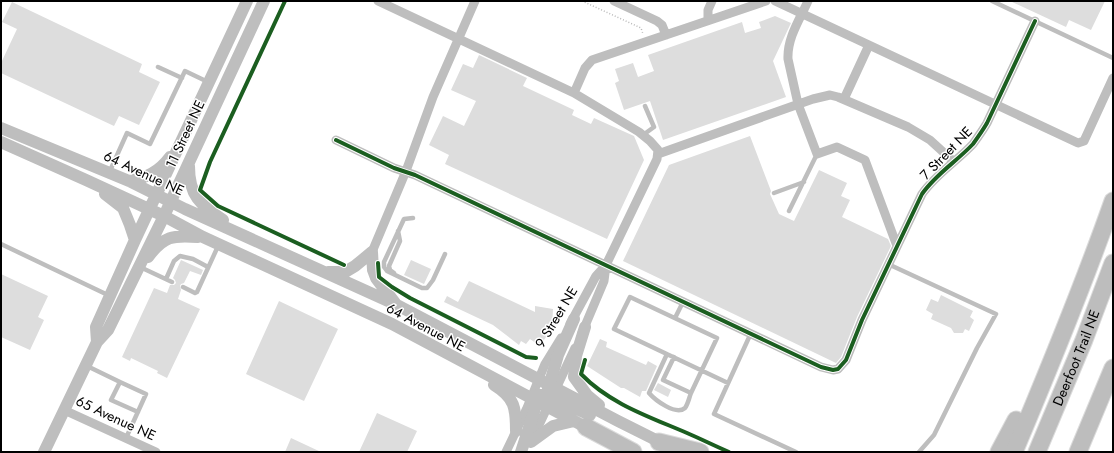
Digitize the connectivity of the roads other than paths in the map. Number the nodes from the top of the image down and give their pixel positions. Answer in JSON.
{"nodes":[{"id":1,"x":247,"y":1,"type":"edge"},
{"id":2,"x":264,"y":1,"type":"edge"},
{"id":3,"x":268,"y":1,"type":"edge"},
{"id":4,"x":378,"y":1,"type":"edge"},
{"id":5,"x":475,"y":1,"type":"edge"},
{"id":6,"x":614,"y":1,"type":"edge"},
{"id":7,"x":712,"y":1,"type":"edge"},
{"id":8,"x":766,"y":1,"type":"edge"},
{"id":9,"x":775,"y":1,"type":"edge"},
{"id":10,"x":808,"y":1,"type":"edge"},
{"id":11,"x":992,"y":1,"type":"edge"},
{"id":12,"x":802,"y":14,"type":"junction"},
{"id":13,"x":708,"y":20,"type":"junction"},
{"id":14,"x":1035,"y":21,"type":"junction"},
{"id":15,"x":251,"y":30,"type":"junction"},
{"id":16,"x":666,"y":35,"type":"junction"},
{"id":17,"x":458,"y":38,"type":"junction"},
{"id":18,"x":868,"y":45,"type":"junction"},
{"id":19,"x":1113,"y":58,"type":"edge"},
{"id":20,"x":158,"y":67,"type":"dead end"},
{"id":21,"x":216,"y":68,"type":"junction"},
{"id":22,"x":182,"y":78,"type":"junction"},
{"id":23,"x":1113,"y":78,"type":"edge"},
{"id":24,"x":209,"y":82,"type":"junction"},
{"id":25,"x":574,"y":92,"type":"junction"},
{"id":26,"x":844,"y":98,"type":"junction"},
{"id":27,"x":798,"y":104,"type":"junction"},
{"id":28,"x":996,"y":104,"type":"junction"},
{"id":29,"x":645,"y":106,"type":"dead end"},
{"id":30,"x":1,"y":128,"type":"edge"},
{"id":31,"x":643,"y":135,"type":"junction"},
{"id":32,"x":336,"y":140,"type":"dead end"},
{"id":33,"x":1,"y":142,"type":"edge"},
{"id":34,"x":181,"y":143,"type":"junction"},
{"id":35,"x":658,"y":154,"type":"junction"},
{"id":36,"x":818,"y":154,"type":"junction"},
{"id":37,"x":953,"y":161,"type":"junction"},
{"id":38,"x":189,"y":162,"type":"junction"},
{"id":39,"x":406,"y":171,"type":"junction"},
{"id":40,"x":110,"y":173,"type":"junction"},
{"id":41,"x":86,"y":180,"type":"junction"},
{"id":42,"x":129,"y":181,"type":"junction"},
{"id":43,"x":804,"y":182,"type":"junction"},
{"id":44,"x":774,"y":193,"type":"dead end"},
{"id":45,"x":164,"y":198,"type":"junction"},
{"id":46,"x":1113,"y":201,"type":"edge"},
{"id":47,"x":150,"y":210,"type":"junction"},
{"id":48,"x":789,"y":212,"type":"dead end"},
{"id":49,"x":164,"y":216,"type":"junction"},
{"id":50,"x":414,"y":218,"type":"dead end"},
{"id":51,"x":245,"y":235,"type":"junction"},
{"id":52,"x":203,"y":237,"type":"junction"},
{"id":53,"x":135,"y":240,"type":"junction"},
{"id":54,"x":1,"y":244,"type":"edge"},
{"id":55,"x":219,"y":244,"type":"junction"},
{"id":56,"x":897,"y":246,"type":"junction"},
{"id":57,"x":1096,"y":250,"type":"junction"},
{"id":58,"x":372,"y":252,"type":"junction"},
{"id":59,"x":445,"y":254,"type":"dead end"},
{"id":60,"x":1113,"y":263,"type":"edge"},
{"id":61,"x":888,"y":264,"type":"junction"},
{"id":62,"x":606,"y":265,"type":"junction"},
{"id":63,"x":208,"y":267,"type":"junction"},
{"id":64,"x":138,"y":269,"type":"junction"},
{"id":65,"x":324,"y":272,"type":"junction"},
{"id":66,"x":166,"y":279,"type":"junction"},
{"id":67,"x":172,"y":282,"type":"dead end"},
{"id":68,"x":183,"y":287,"type":"dead end"},
{"id":69,"x":110,"y":296,"type":"junction"},
{"id":70,"x":683,"y":301,"type":"junction"},
{"id":71,"x":397,"y":305,"type":"junction"},
{"id":72,"x":675,"y":318,"type":"junction"},
{"id":73,"x":574,"y":319,"type":"junction"},
{"id":74,"x":585,"y":327,"type":"junction"},
{"id":75,"x":751,"y":333,"type":"junction"},
{"id":76,"x":418,"y":339,"type":"junction"},
{"id":77,"x":97,"y":342,"type":"junction"},
{"id":78,"x":667,"y":354,"type":"junction"},
{"id":79,"x":674,"y":357,"type":"junction"},
{"id":80,"x":86,"y":365,"type":"junction"},
{"id":81,"x":1113,"y":368,"type":"edge"},
{"id":82,"x":701,"y":370,"type":"junction"},
{"id":83,"x":538,"y":379,"type":"junction"},
{"id":84,"x":120,"y":382,"type":"junction"},
{"id":85,"x":728,"y":383,"type":"junction"},
{"id":86,"x":691,"y":393,"type":"junction"},
{"id":87,"x":544,"y":396,"type":"junction"},
{"id":88,"x":64,"y":410,"type":"junction"},
{"id":89,"x":138,"y":412,"type":"junction"},
{"id":90,"x":618,"y":421,"type":"junction"},
{"id":91,"x":580,"y":424,"type":"junction"},
{"id":92,"x":516,"y":431,"type":"junction"},
{"id":93,"x":126,"y":438,"type":"junction"},
{"id":94,"x":529,"y":447,"type":"edge"},
{"id":95,"x":663,"y":447,"type":"edge"},
{"id":96,"x":44,"y":452,"type":"edge"},
{"id":97,"x":156,"y":452,"type":"edge"},
{"id":98,"x":506,"y":452,"type":"edge"},
{"id":99,"x":521,"y":452,"type":"edge"},
{"id":100,"x":633,"y":452,"type":"edge"},
{"id":101,"x":640,"y":452,"type":"edge"},
{"id":102,"x":682,"y":452,"type":"edge"},
{"id":103,"x":700,"y":452,"type":"edge"},
{"id":104,"x":796,"y":452,"type":"edge"},
{"id":105,"x":919,"y":452,"type":"edge"},
{"id":106,"x":999,"y":452,"type":"edge"},
{"id":107,"x":1014,"y":452,"type":"edge"},
{"id":108,"x":1037,"y":452,"type":"edge"},
{"id":109,"x":1078,"y":452,"type":"edge"}],
"edges":[{"from":1,"to":21,"type":"street","name":"11 Street NE"},
{"from":2,"to":15,"type":"street","name":"11 Street NE"},
{"from":3,"to":15,"type":"lane"},
{"from":4,"to":17,"type":"street"},
{"from":5,"to":17,"type":"street"},
{"from":6,"to":16,"type":"street"},
{"from":7,"to":13,"type":"street"},
{"from":8,"to":13,"type":"street"},
{"from":9,"to":12,"type":"street"},
{"from":10,"to":12,"type":"street"},
{"from":11,"to":14,"type":"lane"},
{"from":12,"to":18,"type":"street"},
{"from":12,"to":27,"type":"street"},
{"from":13,"to":16,"type":"street"},
{"from":14,"to":19,"type":"lane"},
{"from":14,"to":28,"type":"street","name":"7 Street NE"},
{"from":15,"to":38,"type":"street","name":"11 Street NE"},
{"from":16,"to":25,"type":"street"},
{"from":17,"to":25,"type":"street"},
{"from":17,"to":39,"type":"street"},
{"from":18,"to":26,"type":"street"},
{"from":18,"to":28,"type":"street"},
{"from":20,"to":22,"type":"lane"},
{"from":21,"to":24,"type":"street","name":"11 Street NE"},
{"from":21,"to":45,"type":"street"},
{"from":22,"to":24,"type":"lane"},
{"from":22,"to":40,"type":"lane"},
{"from":23,"to":28,"type":"street"},
{"from":24,"to":34,"type":"street","name":"11 Street NE"},
{"from":25,"to":31,"type":"street"},
{"from":26,"to":27,"type":"street"},
{"from":26,"to":37,"type":"street"},
{"from":27,"to":35,"type":"street"},
{"from":27,"to":36,"type":"street"},
{"from":28,"to":37,"type":"street","name":"7 Street NE"},
{"from":29,"to":31,"type":"lane"},
{"from":30,"to":40,"type":"street","name":"64 Avenue NE"},
{"from":31,"to":35,"type":"street"},
{"from":32,"to":39,"type":"street"},
{"from":33,"to":41,"type":"street","name":"64 Avenue NE"},
{"from":34,"to":42,"type":"street"},
{"from":34,"to":45,"type":"street","name":"11 Street NE"},
{"from":35,"to":62,"type":"street","name":"9 Street NE"},
{"from":36,"to":43,"type":"lane"},
{"from":36,"to":56,"type":"street"},
{"from":37,"to":56,"type":"street","name":"7 Street NE"},
{"from":38,"to":45,"type":"street","name":"11 Street NE"},
{"from":38,"to":51,"type":"street"},
{"from":39,"to":58,"type":"street"},
{"from":39,"to":62,"type":"street"},
{"from":40,"to":42,"type":"street","name":"64 Avenue NE"},
{"from":41,"to":47,"type":"street","name":"64 Avenue NE"},
{"from":41,"to":53,"type":"street"},
{"from":42,"to":45,"type":"street","name":"64 Avenue NE"},
{"from":43,"to":44,"type":"lane"},
{"from":43,"to":48,"type":"lane"},
{"from":45,"to":47,"type":"street","name":"11 Street NE"},
{"from":45,"to":49,"type":"street"},
{"from":45,"to":51,"type":"street","name":"64 Avenue NE"},
{"from":46,"to":57,"type":"highway"},
{"from":47,"to":49,"type":"street","name":"64 Avenue NE"},
{"from":47,"to":53,"type":"street","name":"11 Street NE"},
{"from":49,"to":52,"type":"street","name":"64 Avenue NE"},
{"from":49,"to":64,"type":"street","name":"11 Street NE"},
{"from":50,"to":59,"type":"lane"},
{"from":51,"to":65,"type":"street","name":"64 Avenue NE"},
{"from":52,"to":55,"type":"street","name":"64 Avenue NE"},
{"from":52,"to":64,"type":"street"},
{"from":53,"to":69,"type":"street","name":"11 Street NE"},
{"from":54,"to":69,"type":"lane"},
{"from":55,"to":63,"type":"lane"},
{"from":55,"to":76,"type":"street","name":"64 Avenue NE"},
{"from":56,"to":61,"type":"street","name":"7 Street NE"},
{"from":57,"to":106,"type":"highway"},
{"from":57,"to":107,"type":"highway"},
{"from":58,"to":65,"type":"street"},
{"from":58,"to":71,"type":"street"},
{"from":60,"to":108,"type":"highway","name":"Deerfoot Trail NE"},
{"from":61,"to":75,"type":"street","name":"7 Street NE"},
{"from":61,"to":105,"type":"lane"},
{"from":62,"to":70,"type":"street"},
{"from":62,"to":73,"type":"street","name":"9 Street NE"},
{"from":62,"to":74,"type":"street","name":"9 Street NE"},
{"from":63,"to":66,"type":"lane"},
{"from":63,"to":68,"type":"lane"},
{"from":64,"to":66,"type":"lane"},
{"from":64,"to":77,"type":"street","name":"11 Street NE"},
{"from":65,"to":71,"type":"street","name":"64 Avenue NE"},
{"from":66,"to":67,"type":"lane"},
{"from":69,"to":77,"type":"street","name":"11 Street NE"},
{"from":70,"to":72,"type":"lane"},
{"from":70,"to":75,"type":"street"},
{"from":71,"to":83,"type":"street","name":"64 Avenue NE"},
{"from":72,"to":78,"type":"lane"},
{"from":72,"to":82,"type":"lane"},
{"from":73,"to":83,"type":"street","name":"9 Street NE"},
{"from":73,"to":87,"type":"street"},
{"from":74,"to":87,"type":"street","name":"9 Street NE"},
{"from":74,"to":90,"type":"street"},
{"from":75,"to":85,"type":"lane"},
{"from":76,"to":87,"type":"street","name":"64 Avenue NE"},
{"from":76,"to":92,"type":"street"},
{"from":77,"to":80,"type":"street","name":"11 Street NE"},
{"from":78,"to":79,"type":"lane"},
{"from":78,"to":86,"type":"lane"},
{"from":79,"to":82,"type":"lane"},
{"from":79,"to":86,"type":"lane"},
{"from":80,"to":84,"type":"lane"},
{"from":80,"to":88,"type":"street","name":"11 Street NE"},
{"from":81,"to":109,"type":"highway"},
{"from":82,"to":85,"type":"lane"},
{"from":82,"to":86,"type":"lane"},
{"from":83,"to":87,"type":"street","name":"64 Avenue NE"},
{"from":83,"to":87,"type":"street","name":"9 Street NE"},
{"from":84,"to":89,"type":"lane"},
{"from":84,"to":89,"type":"lane"},
{"from":85,"to":104,"type":"lane"},
{"from":87,"to":90,"type":"street","name":"64 Avenue NE"},
{"from":87,"to":91,"type":"street","name":"64 Avenue NE"},
{"from":87,"to":92,"type":"street","name":"9 Street NE"},
{"from":87,"to":94,"type":"street","name":"9 Street NE"},
{"from":87,"to":95,"type":"street"},
{"from":87,"to":99,"type":"street"},
{"from":88,"to":93,"type":"street","name":"65 Avenue NE"},
{"from":88,"to":96,"type":"street","name":"11 Street NE"},
{"from":89,"to":93,"type":"lane"},
{"from":90,"to":95,"type":"street","name":"64 Avenue NE"},
{"from":91,"to":94,"type":"street"},
{"from":91,"to":100,"type":"highway"},
{"from":91,"to":101,"type":"street","name":"64 Avenue NE"},
{"from":92,"to":98,"type":"street","name":"9 Street NE"},
{"from":93,"to":97,"type":"street","name":"65 Avenue NE"},
{"from":95,"to":102,"type":"street","name":"64 Avenue NE"},
{"from":95,"to":103,"type":"highway"}]}
